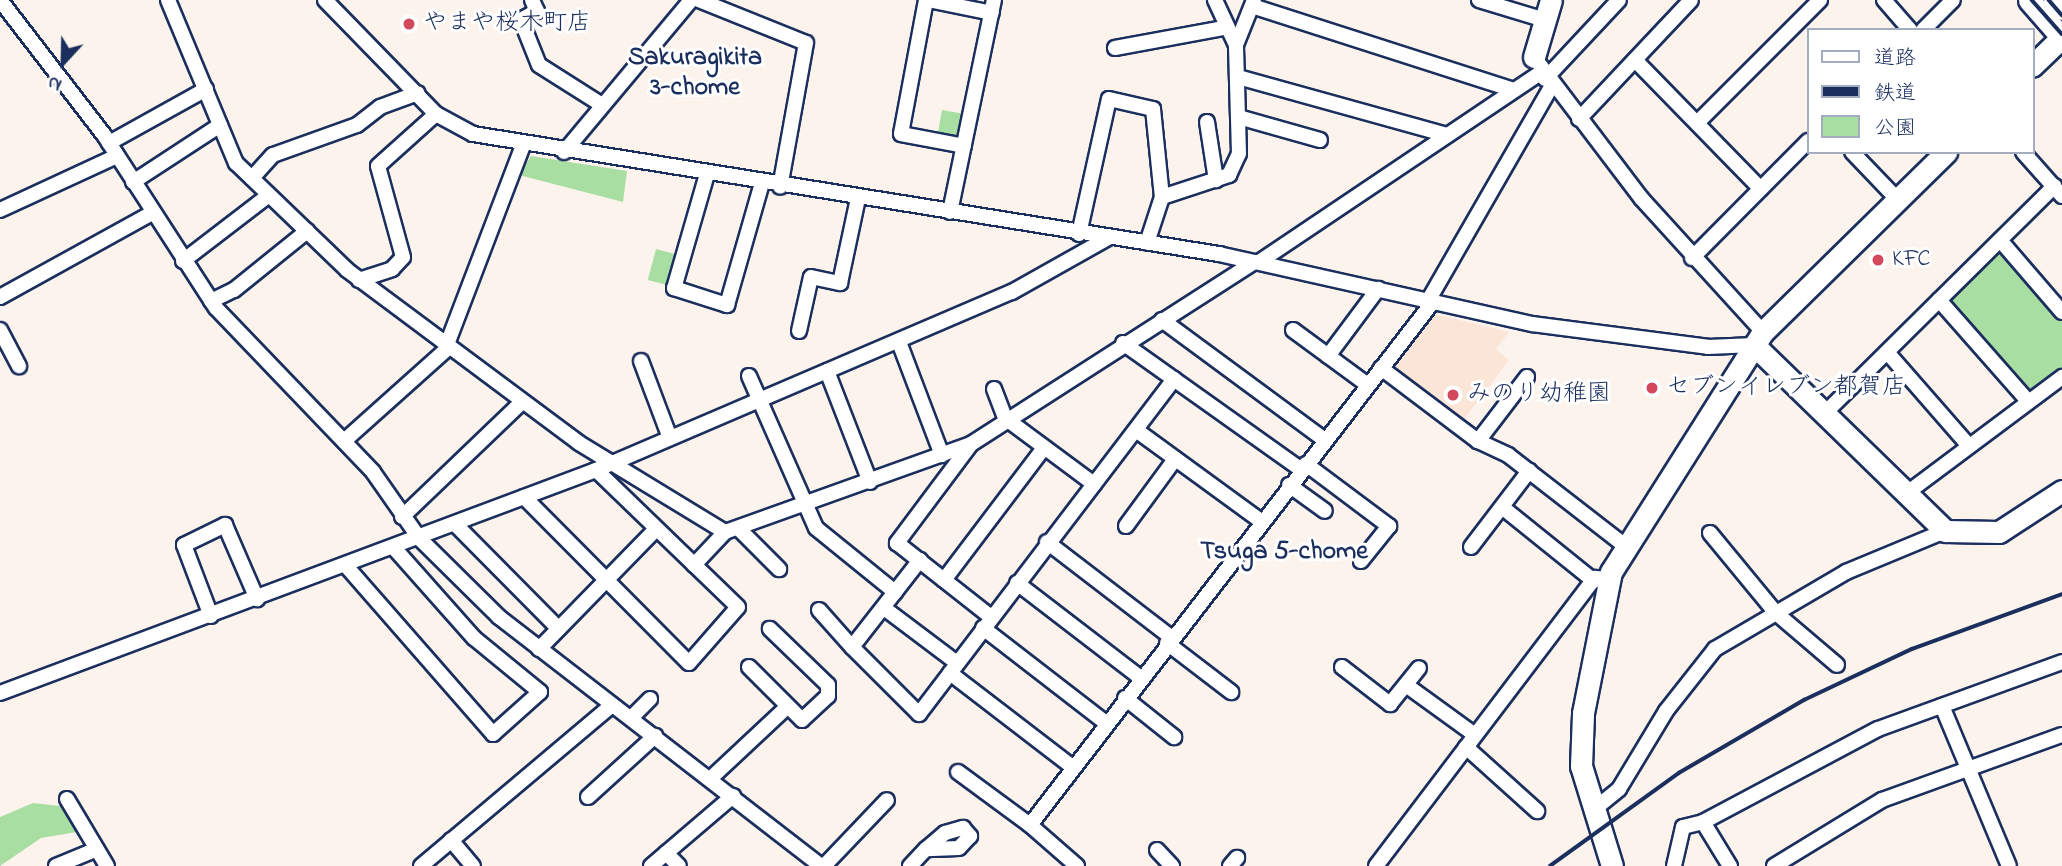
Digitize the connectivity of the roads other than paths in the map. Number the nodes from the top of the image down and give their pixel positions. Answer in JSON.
{"nodes":[{"id":1,"x":0,"y":0,"type":"edge"},
{"id":2,"x":168,"y":0,"type":"edge"},
{"id":3,"x":325,"y":0,"type":"edge"},
{"id":4,"x":532,"y":0,"type":"edge"},
{"id":5,"x":691,"y":0,"type":"edge"},
{"id":6,"x":699,"y":0,"type":"edge"},
{"id":7,"x":927,"y":0,"type":"edge"},
{"id":8,"x":1215,"y":0,"type":"edge"},
{"id":9,"x":1479,"y":0,"type":"edge"},
{"id":10,"x":1619,"y":0,"type":"edge"},
{"id":11,"x":1691,"y":0,"type":"edge"},
{"id":12,"x":1820,"y":0,"type":"edge"},
{"id":13,"x":1884,"y":0,"type":"edge"},
{"id":14,"x":1954,"y":0,"type":"edge"},
{"id":15,"x":2029,"y":0,"type":"edge"},
{"id":16,"x":2054,"y":0,"type":"edge"},
{"id":17,"x":1253,"y":3,"type":"edge"},
{"id":18,"x":993,"y":6,"type":"edge"},
{"id":19,"x":2062,"y":9,"type":"edge"},
{"id":20,"x":1548,"y":10,"type":"edge"},
{"id":21,"x":1224,"y":28,"type":"junction"},
{"id":22,"x":1908,"y":28,"type":"edge"},
{"id":23,"x":1925,"y":28,"type":"edge"},
{"id":24,"x":2062,"y":37,"type":"edge"},
{"id":25,"x":1237,"y":45,"type":"junction"},
{"id":26,"x":1115,"y":48,"type":"dead end"},
{"id":27,"x":1635,"y":60,"type":"junction"},
{"id":28,"x":2034,"y":64,"type":"edge"},
{"id":29,"x":1542,"y":74,"type":"junction"},
{"id":30,"x":1238,"y":77,"type":"junction"},
{"id":31,"x":206,"y":89,"type":"junction"},
{"id":32,"x":1513,"y":90,"type":"junction"},
{"id":33,"x":418,"y":93,"type":"junction"},
{"id":34,"x":603,"y":105,"type":"junction"},
{"id":35,"x":436,"y":114,"type":"junction"},
{"id":36,"x":1242,"y":118,"type":"junction"},
{"id":37,"x":1579,"y":119,"type":"junction"},
{"id":38,"x":1207,"y":122,"type":"dead end"},
{"id":39,"x":1697,"y":123,"type":"junction"},
{"id":40,"x":220,"y":125,"type":"junction"},
{"id":41,"x":1447,"y":135,"type":"junction"},
{"id":42,"x":1320,"y":140,"type":"dead end"},
{"id":43,"x":1806,"y":143,"type":"edge"},
{"id":44,"x":523,"y":145,"type":"junction"},
{"id":45,"x":964,"y":146,"type":"junction"},
{"id":46,"x":113,"y":150,"type":"junction"},
{"id":47,"x":564,"y":152,"type":"junction"},
{"id":48,"x":1854,"y":154,"type":"edge"},
{"id":49,"x":1944,"y":154,"type":"edge"},
{"id":50,"x":2024,"y":154,"type":"edge"},
{"id":51,"x":707,"y":174,"type":"junction"},
{"id":52,"x":252,"y":178,"type":"junction"},
{"id":53,"x":1216,"y":180,"type":"junction"},
{"id":54,"x":133,"y":182,"type":"junction"},
{"id":55,"x":762,"y":183,"type":"junction"},
{"id":56,"x":780,"y":187,"type":"junction"},
{"id":57,"x":1761,"y":189,"type":"junction"},
{"id":58,"x":2058,"y":191,"type":"edge"},
{"id":59,"x":269,"y":195,"type":"junction"},
{"id":60,"x":1162,"y":197,"type":"junction"},
{"id":61,"x":858,"y":198,"type":"junction"},
{"id":62,"x":1898,"y":200,"type":"junction"},
{"id":63,"x":0,"y":210,"type":"edge"},
{"id":64,"x":950,"y":212,"type":"junction"},
{"id":65,"x":152,"y":213,"type":"junction"},
{"id":66,"x":307,"y":231,"type":"junction"},
{"id":67,"x":1079,"y":234,"type":"junction"},
{"id":68,"x":1108,"y":238,"type":"junction"},
{"id":69,"x":2000,"y":240,"type":"junction"},
{"id":70,"x":1147,"y":243,"type":"junction"},
{"id":71,"x":1692,"y":258,"type":"junction"},
{"id":72,"x":183,"y":261,"type":"junction"},
{"id":73,"x":1257,"y":262,"type":"junction"},
{"id":74,"x":359,"y":280,"type":"junction"},
{"id":75,"x":1378,"y":289,"type":"junction"},
{"id":76,"x":0,"y":297,"type":"edge"},
{"id":77,"x":211,"y":300,"type":"junction"},
{"id":78,"x":1939,"y":300,"type":"junction"},
{"id":79,"x":1430,"y":302,"type":"junction"},
{"id":80,"x":2062,"y":312,"type":"edge"},
{"id":81,"x":1161,"y":320,"type":"junction"},
{"id":82,"x":0,"y":330,"type":"edge"},
{"id":83,"x":1293,"y":330,"type":"dead end"},
{"id":84,"x":799,"y":331,"type":"dead end"},
{"id":85,"x":1759,"y":338,"type":"junction"},
{"id":86,"x":899,"y":342,"type":"junction"},
{"id":87,"x":1123,"y":342,"type":"junction"},
{"id":88,"x":447,"y":347,"type":"junction"},
{"id":89,"x":1886,"y":352,"type":"junction"},
{"id":90,"x":1328,"y":355,"type":"junction"},
{"id":91,"x":641,"y":361,"type":"dead end"},
{"id":92,"x":19,"y":366,"type":"dead end"},
{"id":93,"x":1381,"y":368,"type":"junction"},
{"id":94,"x":827,"y":372,"type":"junction"},
{"id":95,"x":749,"y":376,"type":"dead end"},
{"id":96,"x":1527,"y":377,"type":"dead end"},
{"id":97,"x":2062,"y":377,"type":"edge"},
{"id":98,"x":1174,"y":379,"type":"junction"},
{"id":99,"x":1368,"y":384,"type":"junction"},
{"id":100,"x":993,"y":389,"type":"dead end"},
{"id":101,"x":758,"y":400,"type":"junction"},
{"id":102,"x":2028,"y":401,"type":"junction"},
{"id":103,"x":522,"y":402,"type":"junction"},
{"id":104,"x":1827,"y":411,"type":"junction"},
{"id":105,"x":1004,"y":418,"type":"junction"},
{"id":106,"x":1136,"y":430,"type":"junction"},
{"id":107,"x":670,"y":438,"type":"junction"},
{"id":108,"x":1325,"y":440,"type":"junction"},
{"id":109,"x":344,"y":441,"type":"junction"},
{"id":110,"x":1478,"y":441,"type":"junction"},
{"id":111,"x":971,"y":444,"type":"junction"},
{"id":112,"x":1969,"y":446,"type":"junction"},
{"id":113,"x":1044,"y":448,"type":"junction"},
{"id":114,"x":942,"y":455,"type":"junction"},
{"id":115,"x":1175,"y":459,"type":"junction"},
{"id":116,"x":617,"y":461,"type":"junction"},
{"id":117,"x":1304,"y":467,"type":"junction"},
{"id":118,"x":596,"y":470,"type":"junction"},
{"id":119,"x":1529,"y":471,"type":"junction"},
{"id":120,"x":870,"y":482,"type":"junction"},
{"id":121,"x":1094,"y":484,"type":"junction"},
{"id":122,"x":1290,"y":485,"type":"junction"},
{"id":123,"x":2062,"y":491,"type":"edge"},
{"id":124,"x":1907,"y":493,"type":"junction"},
{"id":125,"x":524,"y":497,"type":"junction"},
{"id":126,"x":1502,"y":507,"type":"junction"},
{"id":127,"x":804,"y":509,"type":"junction"},
{"id":128,"x":1325,"y":511,"type":"dead end"},
{"id":129,"x":402,"y":517,"type":"junction"},
{"id":130,"x":1262,"y":522,"type":"junction"},
{"id":131,"x":456,"y":525,"type":"junction"},
{"id":132,"x":1126,"y":526,"type":"dead end"},
{"id":133,"x":656,"y":528,"type":"junction"},
{"id":134,"x":741,"y":531,"type":"junction"},
{"id":135,"x":1945,"y":531,"type":"junction"},
{"id":136,"x":726,"y":532,"type":"junction"},
{"id":137,"x":1710,"y":533,"type":"dead end"},
{"id":138,"x":420,"y":540,"type":"junction"},
{"id":139,"x":1047,"y":542,"type":"junction"},
{"id":140,"x":1624,"y":545,"type":"junction"},
{"id":141,"x":1471,"y":547,"type":"dead end"},
{"id":142,"x":395,"y":549,"type":"junction"},
{"id":143,"x":1368,"y":558,"type":"dead end"},
{"id":144,"x":920,"y":560,"type":"junction"},
{"id":145,"x":694,"y":565,"type":"junction"},
{"id":146,"x":347,"y":567,"type":"junction"},
{"id":147,"x":779,"y":569,"type":"dead end"},
{"id":148,"x":944,"y":580,"type":"junction"},
{"id":149,"x":1602,"y":580,"type":"junction"},
{"id":150,"x":603,"y":582,"type":"junction"},
{"id":151,"x":1017,"y":583,"type":"junction"},
{"id":152,"x":895,"y":592,"type":"junction"},
{"id":153,"x":257,"y":599,"type":"junction"},
{"id":154,"x":884,"y":608,"type":"junction"},
{"id":155,"x":819,"y":610,"type":"dead end"},
{"id":156,"x":1776,"y":613,"type":"junction"},
{"id":157,"x":211,"y":616,"type":"junction"},
{"id":158,"x":987,"y":622,"type":"junction"},
{"id":159,"x":559,"y":629,"type":"junction"},
{"id":160,"x":770,"y":629,"type":"dead end"},
{"id":161,"x":1170,"y":641,"type":"junction"},
{"id":162,"x":852,"y":647,"type":"junction"},
{"id":163,"x":540,"y":649,"type":"junction"},
{"id":164,"x":2062,"y":662,"type":"edge"},
{"id":165,"x":1837,"y":665,"type":"dead end"},
{"id":166,"x":749,"y":667,"type":"dead end"},
{"id":167,"x":1342,"y":667,"type":"dead end"},
{"id":168,"x":954,"y":668,"type":"junction"},
{"id":169,"x":1419,"y":668,"type":"dead end"},
{"id":170,"x":1141,"y":678,"type":"junction"},
{"id":171,"x":1406,"y":685,"type":"junction"},
{"id":172,"x":1231,"y":692,"type":"dead end"},
{"id":173,"x":0,"y":693,"type":"edge"},
{"id":174,"x":1125,"y":698,"type":"junction"},
{"id":175,"x":650,"y":699,"type":"dead end"},
{"id":176,"x":612,"y":705,"type":"junction"},
{"id":177,"x":1942,"y":706,"type":"junction"},
{"id":178,"x":787,"y":707,"type":"junction"},
{"id":179,"x":631,"y":718,"type":"junction"},
{"id":180,"x":1107,"y":724,"type":"junction"},
{"id":181,"x":2062,"y":735,"type":"edge"},
{"id":182,"x":655,"y":736,"type":"junction"},
{"id":183,"x":1174,"y":737,"type":"dead end"},
{"id":184,"x":1470,"y":741,"type":"junction"},
{"id":185,"x":1074,"y":768,"type":"junction"},
{"id":186,"x":1968,"y":770,"type":"junction"},
{"id":187,"x":958,"y":772,"type":"dead end"},
{"id":188,"x":710,"y":779,"type":"junction"},
{"id":189,"x":733,"y":796,"type":"junction"},
{"id":190,"x":588,"y":797,"type":"dead end"},
{"id":191,"x":67,"y":799,"type":"dead end"},
{"id":192,"x":887,"y":800,"type":"dead end"},
{"id":193,"x":1537,"y":811,"type":"dead end"},
{"id":194,"x":1592,"y":811,"type":"junction"},
{"id":195,"x":1703,"y":822,"type":"junction"},
{"id":196,"x":1030,"y":825,"type":"junction"},
{"id":197,"x":451,"y":840,"type":"junction"},
{"id":198,"x":97,"y":849,"type":"junction"},
{"id":199,"x":926,"y":849,"type":"dead end"},
{"id":200,"x":1157,"y":850,"type":"dead end"},
{"id":201,"x":666,"y":853,"type":"junction"},
{"id":202,"x":56,"y":866,"type":"edge"},
{"id":203,"x":107,"y":866,"type":"edge"},
{"id":204,"x":421,"y":866,"type":"edge"},
{"id":205,"x":473,"y":866,"type":"edge"},
{"id":206,"x":650,"y":866,"type":"edge"},
{"id":207,"x":679,"y":866,"type":"edge"},
{"id":208,"x":823,"y":866,"type":"edge"},
{"id":209,"x":911,"y":866,"type":"edge"},
{"id":210,"x":1077,"y":866,"type":"edge"},
{"id":211,"x":1172,"y":866,"type":"edge"},
{"id":212,"x":1376,"y":866,"type":"edge"},
{"id":213,"x":1612,"y":866,"type":"edge"},
{"id":214,"x":1674,"y":866,"type":"edge"},
{"id":215,"x":1730,"y":866,"type":"edge"},
{"id":216,"x":1774,"y":866,"type":"edge"},
{"id":217,"x":2009,"y":866,"type":"edge"}],
"edges":[{"from":1,"to":46,"type":"street"},
{"from":2,"to":31,"type":"street"},
{"from":3,"to":33,"type":"street"},
{"from":4,"to":34,"type":"street"},
{"from":5,"to":34,"type":"street"},
{"from":6,"to":56,"type":"street"},
{"from":7,"to":18,"type":"street"},
{"from":7,"to":45,"type":"street"},
{"from":8,"to":21,"type":"street"},
{"from":9,"to":20,"type":"street"},
{"from":10,"to":29,"type":"street"},
{"from":11,"to":27,"type":"street"},
{"from":12,"to":39,"type":"street"},
{"from":13,"to":22,"type":"street"},
{"from":14,"to":23,"type":"street"},
{"from":15,"to":24,"type":"street"},
{"from":16,"to":19,"type":"street"},
{"from":17,"to":25,"type":"street"},
{"from":17,"to":32,"type":"street"},
{"from":18,"to":45,"type":"street"},
{"from":20,"to":29,"type":"street"},
{"from":21,"to":25,"type":"street"},
{"from":21,"to":26,"type":"street"},
{"from":24,"to":28,"type":"street"},
{"from":25,"to":30,"type":"street"},
{"from":27,"to":37,"type":"street"},
{"from":27,"to":39,"type":"street"},
{"from":29,"to":32,"type":"street"},
{"from":29,"to":37,"type":"street"},
{"from":29,"to":79,"type":"street"},
{"from":30,"to":36,"type":"street"},
{"from":30,"to":41,"type":"street"},
{"from":31,"to":40,"type":"street"},
{"from":31,"to":46,"type":"street"},
{"from":32,"to":41,"type":"street"},
{"from":33,"to":35,"type":"street"},
{"from":33,"to":52,"type":"street"},
{"from":34,"to":47,"type":"street"},
{"from":35,"to":44,"type":"street"},
{"from":35,"to":74,"type":"street"},
{"from":36,"to":42,"type":"street"},
{"from":36,"to":53,"type":"street"},
{"from":37,"to":71,"type":"street"},
{"from":38,"to":53,"type":"street"},
{"from":39,"to":57,"type":"street"},
{"from":40,"to":52,"type":"street"},
{"from":40,"to":54,"type":"street"},
{"from":41,"to":73,"type":"street"},
{"from":43,"to":57,"type":"street"},
{"from":44,"to":47,"type":"street"},
{"from":44,"to":88,"type":"street"},
{"from":45,"to":64,"type":"street"},
{"from":46,"to":54,"type":"street"},
{"from":46,"to":63,"type":"street"},
{"from":47,"to":51,"type":"street"},
{"from":48,"to":62,"type":"street"},
{"from":49,"to":62,"type":"street"},
{"from":50,"to":58,"type":"street"},
{"from":51,"to":55,"type":"street"},
{"from":51,"to":55,"type":"street"},
{"from":52,"to":59,"type":"street"},
{"from":53,"to":60,"type":"street"},
{"from":54,"to":65,"type":"street"},
{"from":55,"to":56,"type":"street"},
{"from":56,"to":61,"type":"street"},
{"from":57,"to":71,"type":"street"},
{"from":58,"to":69,"type":"street"},
{"from":59,"to":66,"type":"street"},
{"from":59,"to":72,"type":"street"},
{"from":60,"to":67,"type":"street"},
{"from":60,"to":70,"type":"street"},
{"from":61,"to":64,"type":"street"},
{"from":61,"to":84,"type":"street"},
{"from":62,"to":85,"type":"street"},
{"from":64,"to":67,"type":"street"},
{"from":65,"to":72,"type":"street"},
{"from":65,"to":76,"type":"street"},
{"from":66,"to":74,"type":"street"},
{"from":66,"to":77,"type":"street"},
{"from":67,"to":68,"type":"street"},
{"from":68,"to":70,"type":"street"},
{"from":68,"to":86,"type":"street"},
{"from":69,"to":78,"type":"street"},
{"from":69,"to":80,"type":"street"},
{"from":70,"to":73,"type":"street"},
{"from":71,"to":85,"type":"street"},
{"from":72,"to":77,"type":"street"},
{"from":73,"to":75,"type":"street"},
{"from":73,"to":81,"type":"street"},
{"from":74,"to":88,"type":"street"},
{"from":75,"to":79,"type":"street"},
{"from":75,"to":90,"type":"street"},
{"from":77,"to":109,"type":"street"},
{"from":78,"to":89,"type":"street"},
{"from":78,"to":102,"type":"street"},
{"from":79,"to":85,"type":"street"},
{"from":79,"to":93,"type":"street"},
{"from":81,"to":87,"type":"street"},
{"from":81,"to":108,"type":"street"},
{"from":82,"to":92,"type":"street"},
{"from":83,"to":90,"type":"street"},
{"from":85,"to":104,"type":"street"},
{"from":85,"to":140,"type":"street"},
{"from":86,"to":94,"type":"street"},
{"from":86,"to":114,"type":"street"},
{"from":87,"to":98,"type":"street"},
{"from":87,"to":105,"type":"street"},
{"from":88,"to":103,"type":"street"},
{"from":88,"to":109,"type":"street"},
{"from":89,"to":104,"type":"street"},
{"from":89,"to":112,"type":"street"},
{"from":90,"to":99,"type":"street"},
{"from":91,"to":107,"type":"street"},
{"from":93,"to":99,"type":"street"},
{"from":93,"to":110,"type":"street"},
{"from":94,"to":101,"type":"street"},
{"from":94,"to":120,"type":"street"},
{"from":95,"to":101,"type":"street"},
{"from":96,"to":110,"type":"street"},
{"from":97,"to":102,"type":"street"},
{"from":98,"to":106,"type":"street"},
{"from":98,"to":117,"type":"street"},
{"from":99,"to":108,"type":"street"},
{"from":100,"to":105,"type":"street"},
{"from":101,"to":107,"type":"street"},
{"from":101,"to":127,"type":"street"},
{"from":102,"to":112,"type":"street"},
{"from":103,"to":116,"type":"street"},
{"from":103,"to":129,"type":"street"},
{"from":104,"to":124,"type":"street"},
{"from":105,"to":111,"type":"street"},
{"from":105,"to":113,"type":"street"},
{"from":106,"to":115,"type":"street"},
{"from":106,"to":121,"type":"street"},
{"from":107,"to":116,"type":"street"},
{"from":108,"to":117,"type":"street"},
{"from":109,"to":129,"type":"street"},
{"from":110,"to":119,"type":"street"},
{"from":111,"to":114,"type":"street"},
{"from":111,"to":144,"type":"street"},
{"from":112,"to":124,"type":"street"},
{"from":113,"to":121,"type":"street"},
{"from":113,"to":148,"type":"street"},
{"from":114,"to":120,"type":"street"},
{"from":115,"to":130,"type":"street"},
{"from":115,"to":132,"type":"street"},
{"from":116,"to":118,"type":"street"},
{"from":116,"to":136,"type":"street"},
{"from":117,"to":122,"type":"street"},
{"from":117,"to":143,"type":"street"},
{"from":118,"to":125,"type":"street"},
{"from":118,"to":133,"type":"street"},
{"from":119,"to":126,"type":"street"},
{"from":119,"to":140,"type":"street"},
{"from":120,"to":127,"type":"street"},
{"from":121,"to":139,"type":"street"},
{"from":122,"to":128,"type":"street"},
{"from":122,"to":130,"type":"street"},
{"from":123,"to":135,"type":"street"},
{"from":124,"to":135,"type":"street"},
{"from":125,"to":131,"type":"street"},
{"from":125,"to":150,"type":"street"},
{"from":126,"to":141,"type":"street"},
{"from":126,"to":149,"type":"street"},
{"from":127,"to":134,"type":"street"},
{"from":127,"to":152,"type":"street"},
{"from":129,"to":138,"type":"street"},
{"from":130,"to":161,"type":"street"},
{"from":131,"to":138,"type":"street"},
{"from":131,"to":159,"type":"street"},
{"from":133,"to":145,"type":"street"},
{"from":133,"to":150,"type":"street"},
{"from":134,"to":136,"type":"street"},
{"from":134,"to":147,"type":"street"},
{"from":135,"to":156,"type":"street"},
{"from":136,"to":145,"type":"street"},
{"from":137,"to":156,"type":"street"},
{"from":138,"to":142,"type":"street"},
{"from":138,"to":163,"type":"street"},
{"from":139,"to":151,"type":"street"},
{"from":139,"to":161,"type":"street"},
{"from":140,"to":149,"type":"street"},
{"from":142,"to":146,"type":"street"},
{"from":142,"to":146,"type":"street"},
{"from":144,"to":148,"type":"street"},
{"from":144,"to":152,"type":"street"},
{"from":145,"to":150,"type":"street"},
{"from":146,"to":153,"type":"street"},
{"from":148,"to":158,"type":"street"},
{"from":149,"to":184,"type":"street"},
{"from":149,"to":194,"type":"street"},
{"from":150,"to":159,"type":"street"},
{"from":151,"to":158,"type":"street"},
{"from":151,"to":170,"type":"street"},
{"from":152,"to":154,"type":"street"},
{"from":153,"to":157,"type":"street"},
{"from":153,"to":157,"type":"street"},
{"from":154,"to":162,"type":"street"},
{"from":154,"to":168,"type":"street"},
{"from":155,"to":162,"type":"street"},
{"from":156,"to":165,"type":"street"},
{"from":156,"to":194,"type":"street"},
{"from":157,"to":173,"type":"street"},
{"from":158,"to":168,"type":"street"},
{"from":158,"to":180,"type":"street"},
{"from":159,"to":163,"type":"street"},
{"from":160,"to":178,"type":"street"},
{"from":161,"to":170,"type":"street"},
{"from":161,"to":172,"type":"street"},
{"from":162,"to":168,"type":"street"},
{"from":163,"to":176,"type":"street"},
{"from":164,"to":177,"type":"street"},
{"from":166,"to":178,"type":"street"},
{"from":167,"to":171,"type":"street"},
{"from":168,"to":185,"type":"street"},
{"from":169,"to":171,"type":"street"},
{"from":170,"to":174,"type":"street"},
{"from":171,"to":184,"type":"street"},
{"from":174,"to":180,"type":"street"},
{"from":174,"to":183,"type":"street"},
{"from":175,"to":179,"type":"street"},
{"from":176,"to":179,"type":"street"},
{"from":176,"to":197,"type":"street"},
{"from":177,"to":186,"type":"street"},
{"from":177,"to":195,"type":"street"},
{"from":178,"to":188,"type":"street"},
{"from":179,"to":182,"type":"street"},
{"from":180,"to":185,"type":"street"},
{"from":181,"to":186,"type":"street"},
{"from":182,"to":188,"type":"street"},
{"from":182,"to":190,"type":"street"},
{"from":184,"to":193,"type":"street"},
{"from":184,"to":212,"type":"street"},
{"from":185,"to":196,"type":"street"},
{"from":186,"to":216,"type":"street"},
{"from":186,"to":217,"type":"street"},
{"from":187,"to":196,"type":"street"},
{"from":188,"to":189,"type":"street"},
{"from":189,"to":201,"type":"street"},
{"from":189,"to":208,"type":"street"},
{"from":191,"to":198,"type":"street"},
{"from":192,"to":208,"type":"street"},
{"from":194,"to":213,"type":"street"},
{"from":195,"to":214,"type":"street"},
{"from":195,"to":215,"type":"street"},
{"from":196,"to":210,"type":"street"},
{"from":197,"to":204,"type":"street"},
{"from":197,"to":205,"type":"street"},
{"from":198,"to":202,"type":"street"},
{"from":198,"to":203,"type":"street"},
{"from":199,"to":209,"type":"street"},
{"from":200,"to":211,"type":"street"},
{"from":201,"to":206,"type":"street"},
{"from":201,"to":207,"type":"street"}]}
